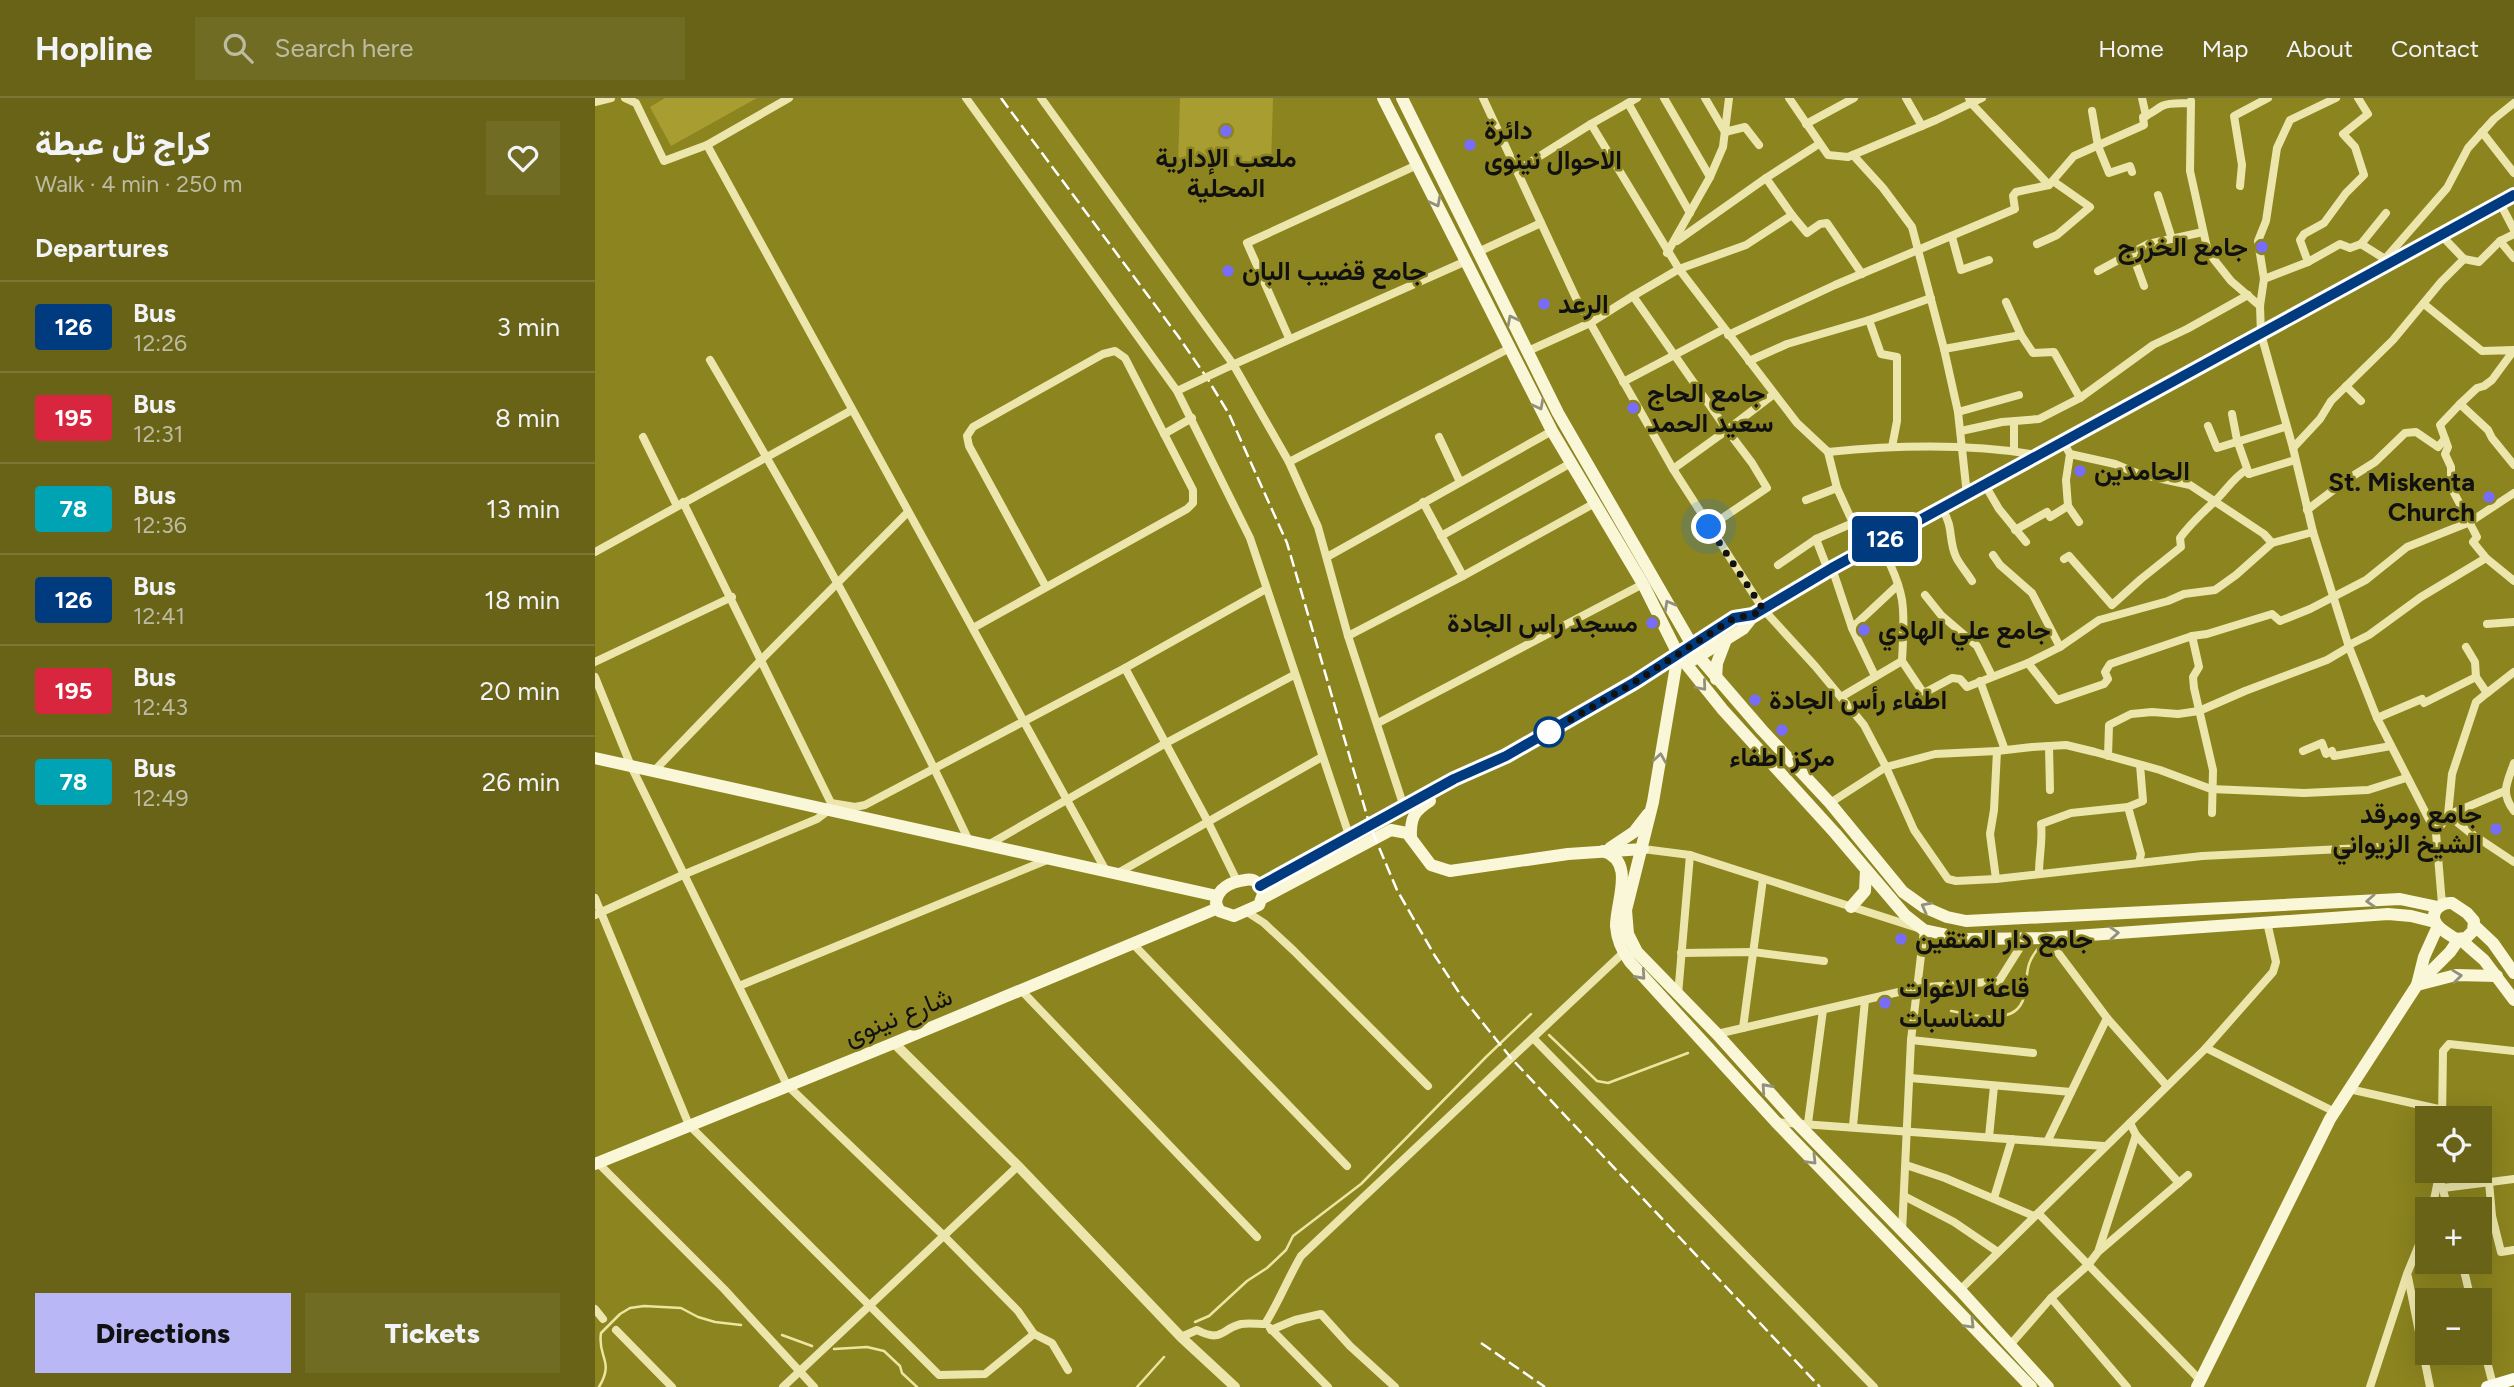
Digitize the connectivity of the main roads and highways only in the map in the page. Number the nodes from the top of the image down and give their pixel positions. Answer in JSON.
{"nodes":[{"id":1,"x":1383,"y":98,"type":"edge"},
{"id":2,"x":1402,"y":98,"type":"edge"},
{"id":3,"x":2514,"y":195,"type":"edge"},
{"id":4,"x":1758,"y":612,"type":"junction"},
{"id":5,"x":1725,"y":641,"type":"junction"},
{"id":6,"x":1695,"y":651,"type":"junction"},
{"id":7,"x":1681,"y":660,"type":"junction"},
{"id":8,"x":1716,"y":679,"type":"junction"},
{"id":9,"x":1762,"y":730,"type":"junction"},
{"id":10,"x":1750,"y":739,"type":"junction"},
{"id":11,"x":595,"y":758,"type":"edge"},
{"id":12,"x":1464,"y":776,"type":"junction"},
{"id":13,"x":1653,"y":802,"type":"junction"},
{"id":14,"x":1411,"y":838,"type":"junction"},
{"id":15,"x":1643,"y":849,"type":"junction"},
{"id":16,"x":1604,"y":851,"type":"junction"},
{"id":17,"x":1867,"y":870,"type":"junction"},
{"id":18,"x":1261,"y":892,"type":"junction"},
{"id":19,"x":1217,"y":902,"type":"junction"},
{"id":20,"x":2440,"y":905,"type":"junction"},
{"id":21,"x":1851,"y":907,"type":"road end"},
{"id":22,"x":2436,"y":924,"type":"junction"},
{"id":23,"x":2475,"y":926,"type":"junction"},
{"id":24,"x":1622,"y":927,"type":"junction"},
{"id":25,"x":2460,"y":939,"type":"junction"},
{"id":26,"x":2514,"y":973,"type":"edge"},
{"id":27,"x":2497,"y":976,"type":"junction"},
{"id":28,"x":2417,"y":985,"type":"junction"},
{"id":29,"x":2514,"y":1000,"type":"edge"},
{"id":30,"x":596,"y":1163,"type":"edge"},
{"id":31,"x":2514,"y":1379,"type":"edge"},
{"id":32,"x":2198,"y":1384,"type":"edge"},
{"id":33,"x":2490,"y":1386,"type":"edge"},
{"id":34,"x":2031,"y":1387,"type":"edge"},
{"id":35,"x":2048,"y":1387,"type":"edge"}],
"edges":[{"from":1,"to":7,"type":"main road","one_way":true},
{"from":6,"to":2,"type":"main road","one_way":true},
{"from":3,"to":4,"type":"main road"},
{"from":4,"to":5,"type":"main road"},
{"from":4,"to":6,"type":"main road"},
{"from":5,"to":6,"type":"main road"},
{"from":5,"to":8,"type":"main road"},
{"from":6,"to":7,"type":"main road"},
{"from":6,"to":8,"type":"main road"},
{"from":7,"to":10,"type":"main road","one_way":true},
{"from":7,"to":12,"type":"main road"},
{"from":13,"to":7,"type":"main road","one_way":true},
{"from":8,"to":9,"type":"main road"},
{"from":9,"to":10,"type":"main road"},
{"from":20,"to":9,"type":"main road","one_way":true},
{"from":10,"to":17,"type":"main road"},
{"from":11,"to":19,"type":"main road"},
{"from":12,"to":14,"type":"main road"},
{"from":12,"to":18,"type":"main road"},
{"from":13,"to":15,"type":"main road"},
{"from":13,"to":16,"type":"main road"},
{"from":14,"to":16,"type":"main road"},
{"from":14,"to":18,"type":"main road"},
{"from":15,"to":16,"type":"main road"},
{"from":15,"to":24,"type":"main road"},
{"from":16,"to":24,"type":"main road"},
{"from":17,"to":21,"type":"main road"},
{"from":17,"to":22,"type":"main road","one_way":true},
{"from":18,"to":19,"type":"main road"},
{"from":18,"to":19,"type":"main road"},
{"from":19,"to":30,"type":"main road","name":"شارع نينوى"},
{"from":20,"to":22,"type":"main road"},
{"from":20,"to":23,"type":"main road"},
{"from":22,"to":25,"type":"main road"},
{"from":22,"to":28,"type":"main road"},
{"from":23,"to":25,"type":"main road"},
{"from":23,"to":26,"type":"main road"},
{"from":24,"to":34,"type":"main road","one_way":true},
{"from":35,"to":24,"type":"main road","one_way":true},
{"from":25,"to":27,"type":"main road"},
{"from":25,"to":28,"type":"main road"},
{"from":28,"to":27,"type":"main road","one_way":true},
{"from":27,"to":29,"type":"main road"},
{"from":28,"to":32,"type":"main road"},
{"from":31,"to":33,"type":"main road"}]}
